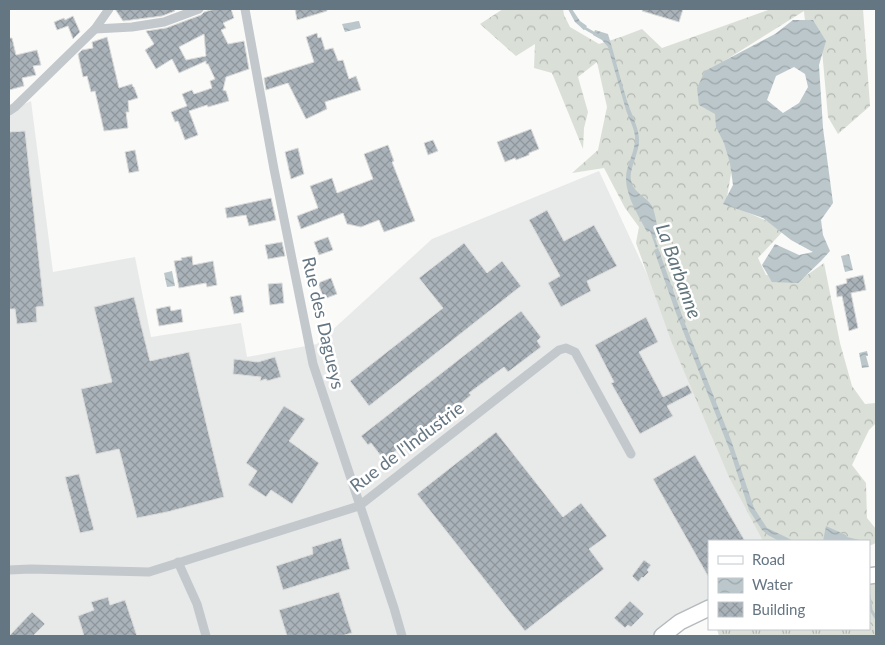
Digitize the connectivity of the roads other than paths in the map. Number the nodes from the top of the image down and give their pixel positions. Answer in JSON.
{"nodes":[{"id":1,"x":109,"y":9,"type":"edge"},
{"id":2,"x":199,"y":9,"type":"edge"},
{"id":3,"x":246,"y":9,"type":"edge"},
{"id":4,"x":95,"y":29,"type":"junction"},
{"id":5,"x":9,"y":111,"type":"edge"},
{"id":6,"x":631,"y":454,"type":"dead end"},
{"id":7,"x":359,"y":506,"type":"junction"},
{"id":8,"x":178,"y":562,"type":"junction"},
{"id":9,"x":9,"y":570,"type":"edge"},
{"id":10,"x":708,"y":608,"type":"edge"},
{"id":11,"x":206,"y":636,"type":"edge"},
{"id":12,"x":402,"y":636,"type":"edge"},
{"id":13,"x":662,"y":636,"type":"edge"}],
"edges":[{"from":1,"to":4,"type":"street"},
{"from":2,"to":4,"type":"street"},
{"from":3,"to":7,"type":"street","name":"Rue des Dagueys"},
{"from":4,"to":5,"type":"street"},
{"from":6,"to":7,"type":"street","name":"Rue de l'Industrie"},
{"from":7,"to":8,"type":"street","name":"Rue de l'Industrie"},
{"from":7,"to":12,"type":"street","name":"Rue des Dagueys"},
{"from":8,"to":9,"type":"street","name":"Rue de l'Industrie"},
{"from":8,"to":11,"type":"street"},
{"from":10,"to":13,"type":"main road"}]}
